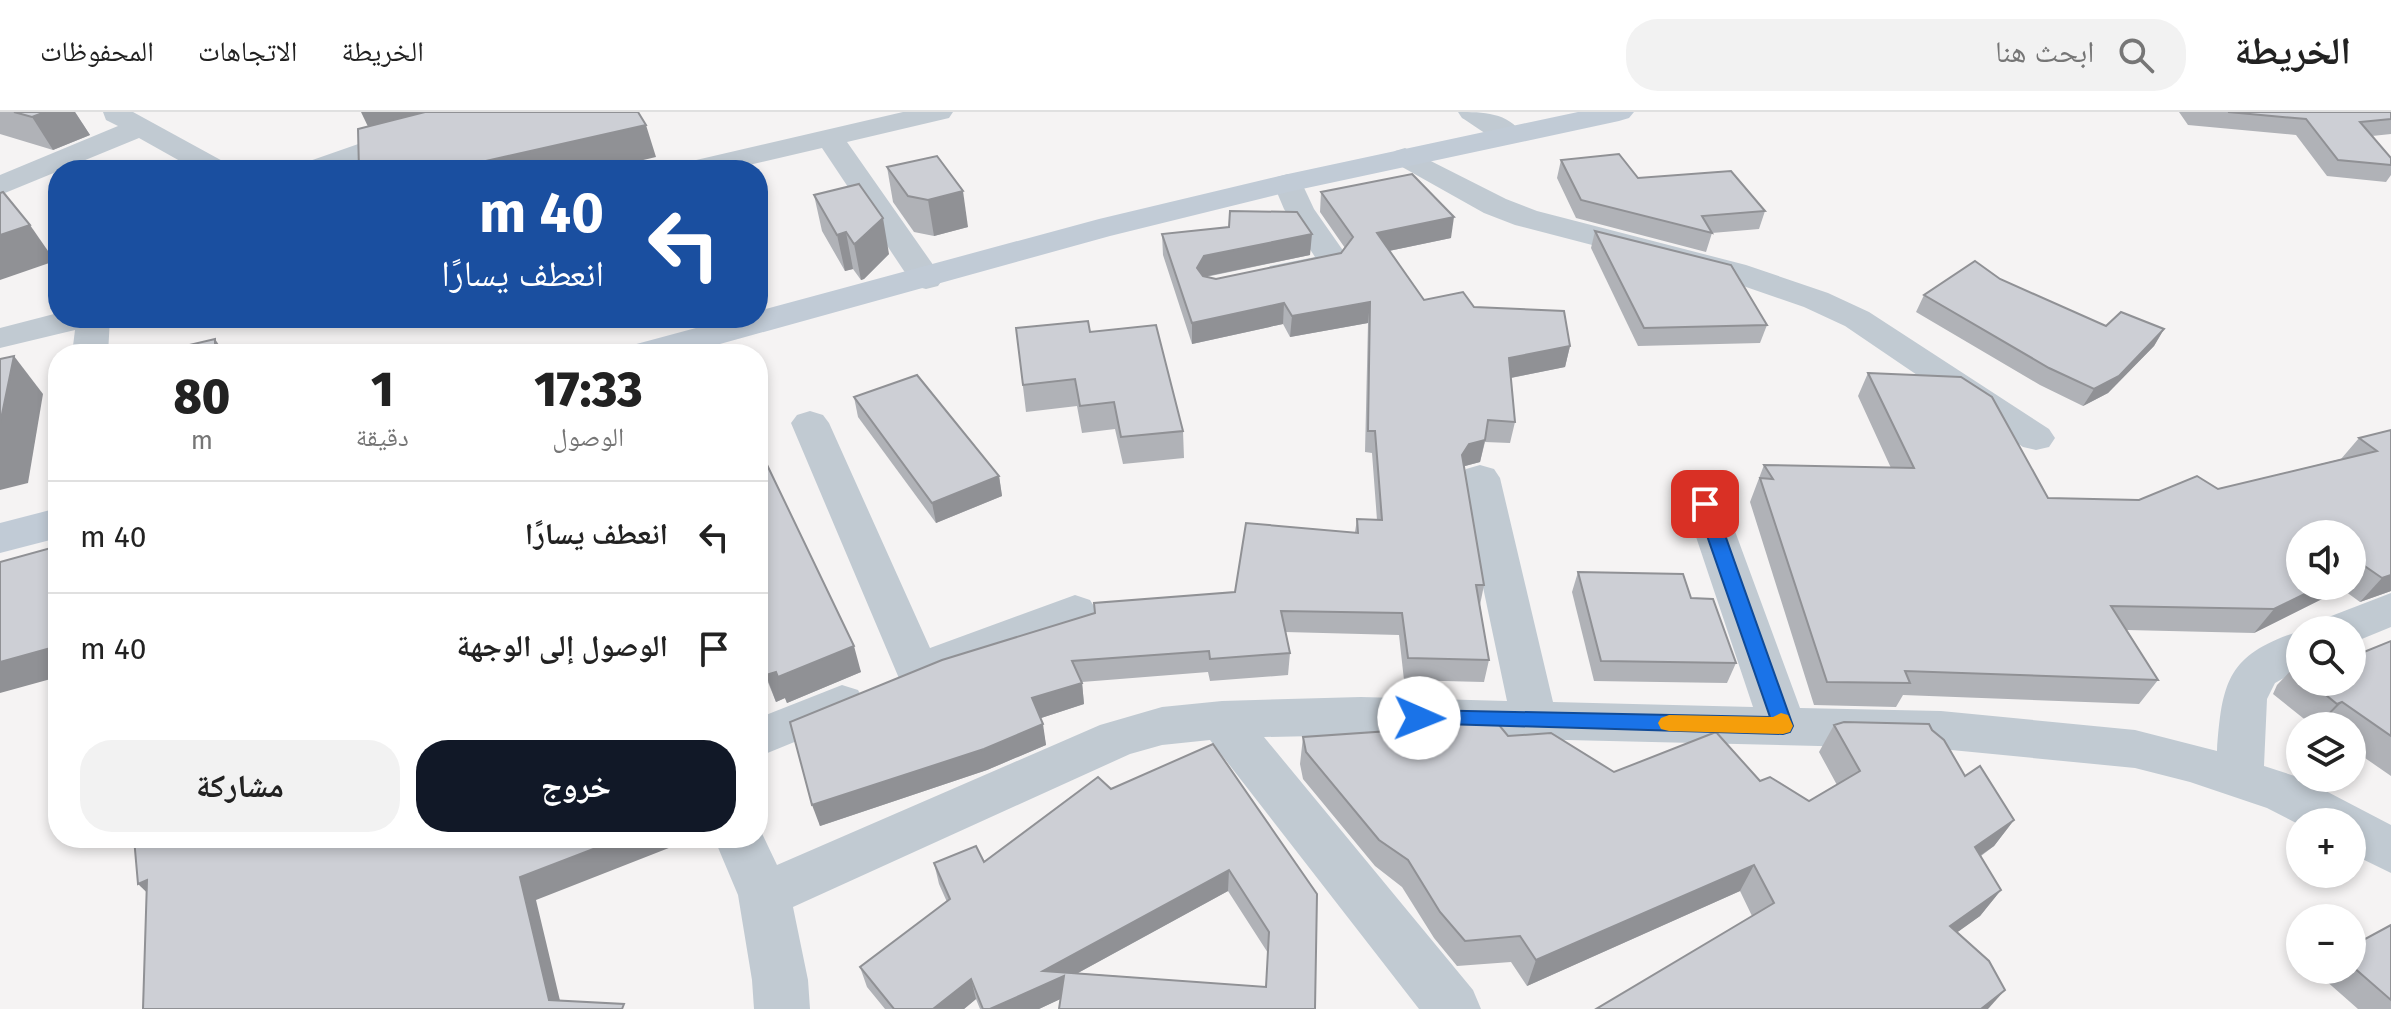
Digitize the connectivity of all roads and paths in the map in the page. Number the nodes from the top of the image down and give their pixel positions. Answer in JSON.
{"nodes":[{"id":1,"x":111,"y":112,"type":"edge"},
{"id":2,"x":515,"y":112,"type":"edge"},
{"id":3,"x":939,"y":112,"type":"edge"},
{"id":4,"x":1472,"y":112,"type":"edge"},
{"id":5,"x":1619,"y":112,"type":"edge"},
{"id":6,"x":141,"y":127,"type":"junction"},
{"id":7,"x":1509,"y":135,"type":"junction"},
{"id":8,"x":828,"y":136,"type":"junction"},
{"id":9,"x":1405,"y":157,"type":"junction"},
{"id":10,"x":62,"y":160,"type":"edge"},
{"id":11,"x":200,"y":160,"type":"edge"},
{"id":12,"x":340,"y":160,"type":"edge"},
{"id":13,"x":730,"y":160,"type":"edge"},
{"id":14,"x":48,"y":166,"type":"edge"},
{"id":15,"x":1288,"y":183,"type":"junction"},
{"id":16,"x":0,"y":186,"type":"edge"},
{"id":17,"x":1257,"y":278,"type":"edge"},
{"id":18,"x":926,"y":279,"type":"junction"},
{"id":19,"x":768,"y":321,"type":"edge"},
{"id":20,"x":48,"y":326,"type":"edge"},
{"id":21,"x":740,"y":328,"type":"edge"},
{"id":22,"x":0,"y":338,"type":"edge"},
{"id":23,"x":680,"y":344,"type":"edge"},
{"id":24,"x":810,"y":423,"type":"dead end"},
{"id":25,"x":2036,"y":438,"type":"dead end"},
{"id":26,"x":1480,"y":478,"type":"dead end"},
{"id":27,"x":1705,"y":504,"type":"dead end"},
{"id":28,"x":48,"y":526,"type":"edge"},
{"id":29,"x":0,"y":538,"type":"edge"},
{"id":30,"x":2391,"y":609,"type":"edge"},
{"id":31,"x":1075,"y":611,"type":"dead end"},
{"id":32,"x":2366,"y":620,"type":"edge"},
{"id":33,"x":2286,"y":655,"type":"edge"},
{"id":34,"x":917,"y":671,"type":"junction"},
{"id":35,"x":1222,"y":720,"type":"junction"},
{"id":36,"x":1534,"y":720,"type":"junction"},
{"id":37,"x":1783,"y":726,"type":"junction"},
{"id":38,"x":768,"y":734,"type":"edge"},
{"id":39,"x":2239,"y":776,"type":"junction"},
{"id":40,"x":2313,"y":808,"type":"edge"},
{"id":41,"x":2366,"y":836,"type":"edge"},
{"id":42,"x":743,"y":848,"type":"edge"},
{"id":43,"x":2391,"y":851,"type":"edge"},
{"id":44,"x":764,"y":895,"type":"junction"},
{"id":45,"x":782,"y":1009,"type":"edge"},
{"id":46,"x":1453,"y":1009,"type":"edge"}],
"edges":[{"from":1,"to":6,"type":"street"},
{"from":2,"to":12,"type":"street"},
{"from":3,"to":8,"type":"street"},
{"from":4,"to":7,"type":"street"},
{"from":5,"to":7,"type":"main road"},
{"from":6,"to":10,"type":"street"},
{"from":6,"to":11,"type":"street"},
{"from":7,"to":9,"type":"main road"},
{"from":8,"to":13,"type":"street"},
{"from":8,"to":18,"type":"street"},
{"from":9,"to":15,"type":"main road"},
{"from":9,"to":25,"type":"street"},
{"from":14,"to":16,"type":"street"},
{"from":15,"to":17,"type":"street"},
{"from":15,"to":18,"type":"main road"},
{"from":18,"to":19,"type":"main road"},
{"from":20,"to":22,"type":"street"},
{"from":21,"to":23,"type":"main road"},
{"from":24,"to":34,"type":"street"},
{"from":26,"to":36,"type":"street"},
{"from":27,"to":37,"type":"street"},
{"from":28,"to":29,"type":"main road"},
{"from":30,"to":32,"type":"street"},
{"from":31,"to":34,"type":"street"},
{"from":33,"to":39,"type":"street"},
{"from":34,"to":38,"type":"street"},
{"from":35,"to":36,"type":"street"},
{"from":35,"to":44,"type":"street"},
{"from":35,"to":46,"type":"street"},
{"from":36,"to":37,"type":"street"},
{"from":37,"to":39,"type":"street"},
{"from":39,"to":40,"type":"street"},
{"from":41,"to":43,"type":"street"},
{"from":42,"to":44,"type":"street"},
{"from":44,"to":45,"type":"street"}]}
